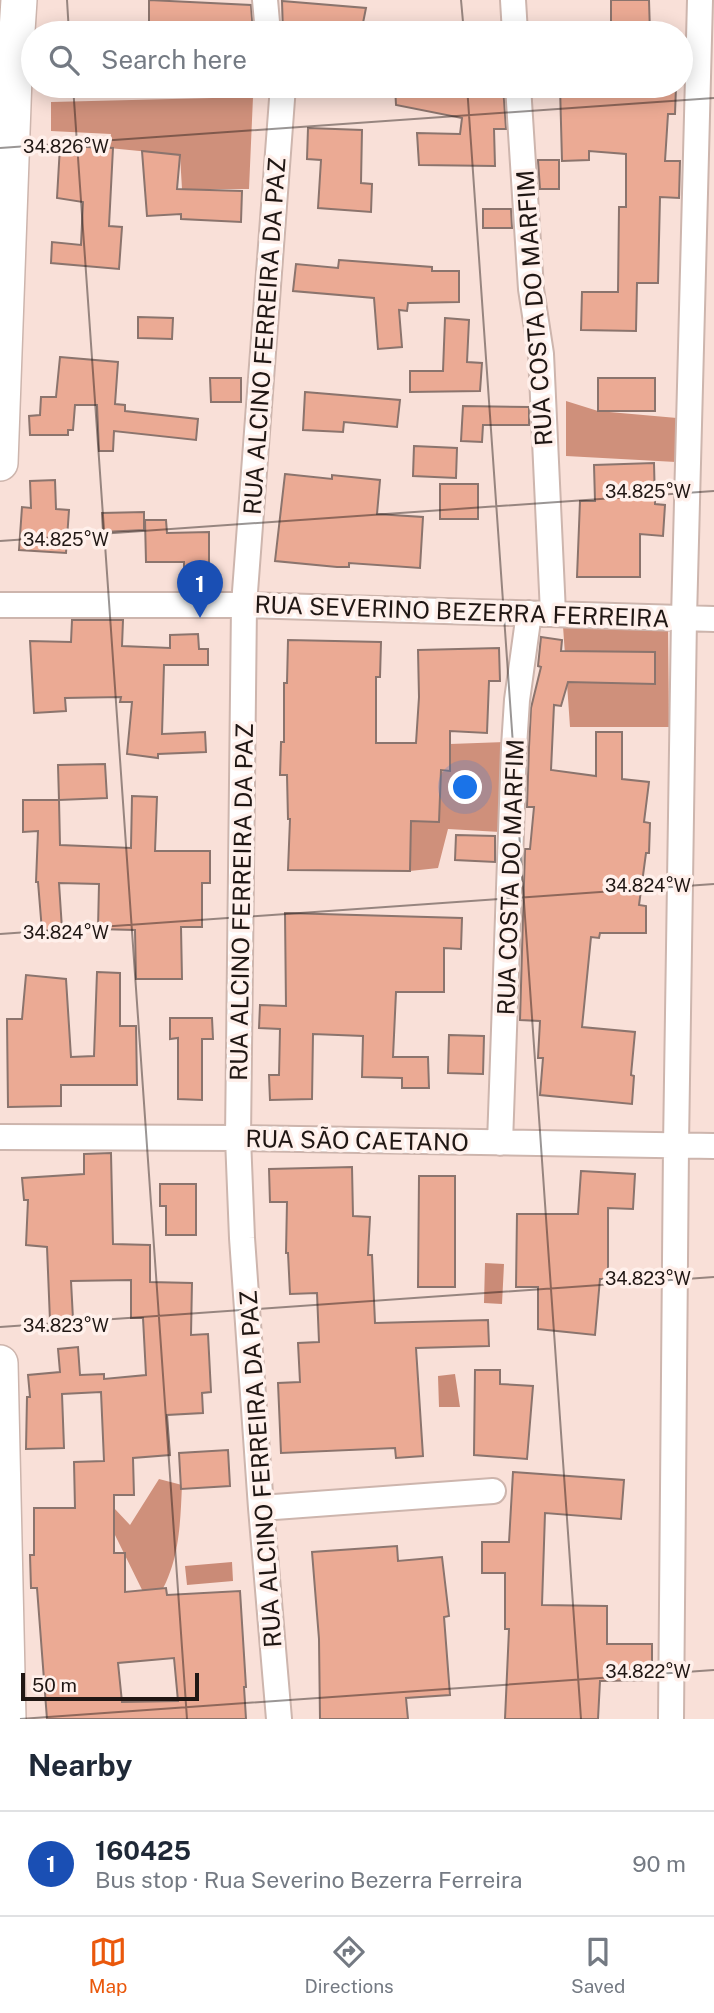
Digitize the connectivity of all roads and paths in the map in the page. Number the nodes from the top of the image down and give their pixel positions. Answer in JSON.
{"nodes":[{"id":1,"x":19,"y":0,"type":"edge"},
{"id":2,"x":265,"y":0,"type":"edge"},
{"id":3,"x":513,"y":0,"type":"edge"},
{"id":4,"x":700,"y":0,"type":"edge"},
{"id":5,"x":267,"y":21,"type":"edge"},
{"id":6,"x":514,"y":21,"type":"edge"},
{"id":7,"x":7,"y":77,"type":"edge"},
{"id":8,"x":706,"y":94,"type":"edge"},
{"id":9,"x":282,"y":98,"type":"edge"},
{"id":10,"x":519,"y":98,"type":"edge"},
{"id":11,"x":0,"y":463,"type":"edge"},
{"id":12,"x":244,"y":605,"type":"junction"},
{"id":13,"x":0,"y":606,"type":"edge"},
{"id":14,"x":541,"y":613,"type":"junction"},
{"id":15,"x":684,"y":618,"type":"junction"},
{"id":16,"x":714,"y":619,"type":"edge"},
{"id":17,"x":0,"y":1137,"type":"edge"},
{"id":18,"x":238,"y":1138,"type":"junction"},
{"id":19,"x":500,"y":1143,"type":"junction"},
{"id":20,"x":676,"y":1146,"type":"junction"},
{"id":21,"x":714,"y":1146,"type":"edge"},
{"id":22,"x":0,"y":1363,"type":"edge"},
{"id":23,"x":493,"y":1491,"type":"dead end"},
{"id":24,"x":261,"y":1508,"type":"junction"},
{"id":25,"x":8,"y":1719,"type":"edge"},
{"id":26,"x":279,"y":1719,"type":"edge"},
{"id":27,"x":671,"y":1719,"type":"edge"}],
"edges":[{"from":1,"to":7,"type":"main road"},
{"from":2,"to":5,"type":"street"},
{"from":3,"to":6,"type":"street"},
{"from":4,"to":8,"type":"street"},
{"from":7,"to":11,"type":"main road"},
{"from":8,"to":15,"type":"street"},
{"from":9,"to":12,"type":"street","name":"RUA ALCINO FERREIRA DA PAZ"},
{"from":10,"to":14,"type":"street","name":"RUA COSTA DO MARFIM"},
{"from":12,"to":13,"type":"street","name":"RUA SEVERINO BEZERRA FERREIRA"},
{"from":12,"to":14,"type":"street","name":"RUA SEVERINO BEZERRA FERREIRA"},
{"from":12,"to":18,"type":"street","name":"RUA ALCINO FERREIRA DA PAZ"},
{"from":14,"to":15,"type":"street","name":"RUA SEVERINO BEZERRA FERREIRA"},
{"from":14,"to":19,"type":"street","name":"RUA COSTA DO MARFIM"},
{"from":15,"to":16,"type":"street","name":"RUA SEVERINO BEZERRA FERREIRA"},
{"from":15,"to":20,"type":"street"},
{"from":17,"to":18,"type":"street","name":"RUA SÃO CAETANO"},
{"from":18,"to":19,"type":"street","name":"RUA SÃO CAETANO"},
{"from":18,"to":24,"type":"street","name":"RUA ALCINO FERREIRA DA PAZ"},
{"from":19,"to":20,"type":"street","name":"RUA SÃO CAETANO"},
{"from":20,"to":21,"type":"street","name":"RUA SÃO CAETANO"},
{"from":20,"to":27,"type":"street"},
{"from":22,"to":25,"type":"main road"},
{"from":23,"to":24,"type":"street"},
{"from":24,"to":26,"type":"street","name":"RUA ALCINO FERREIRA DA PAZ"}]}
